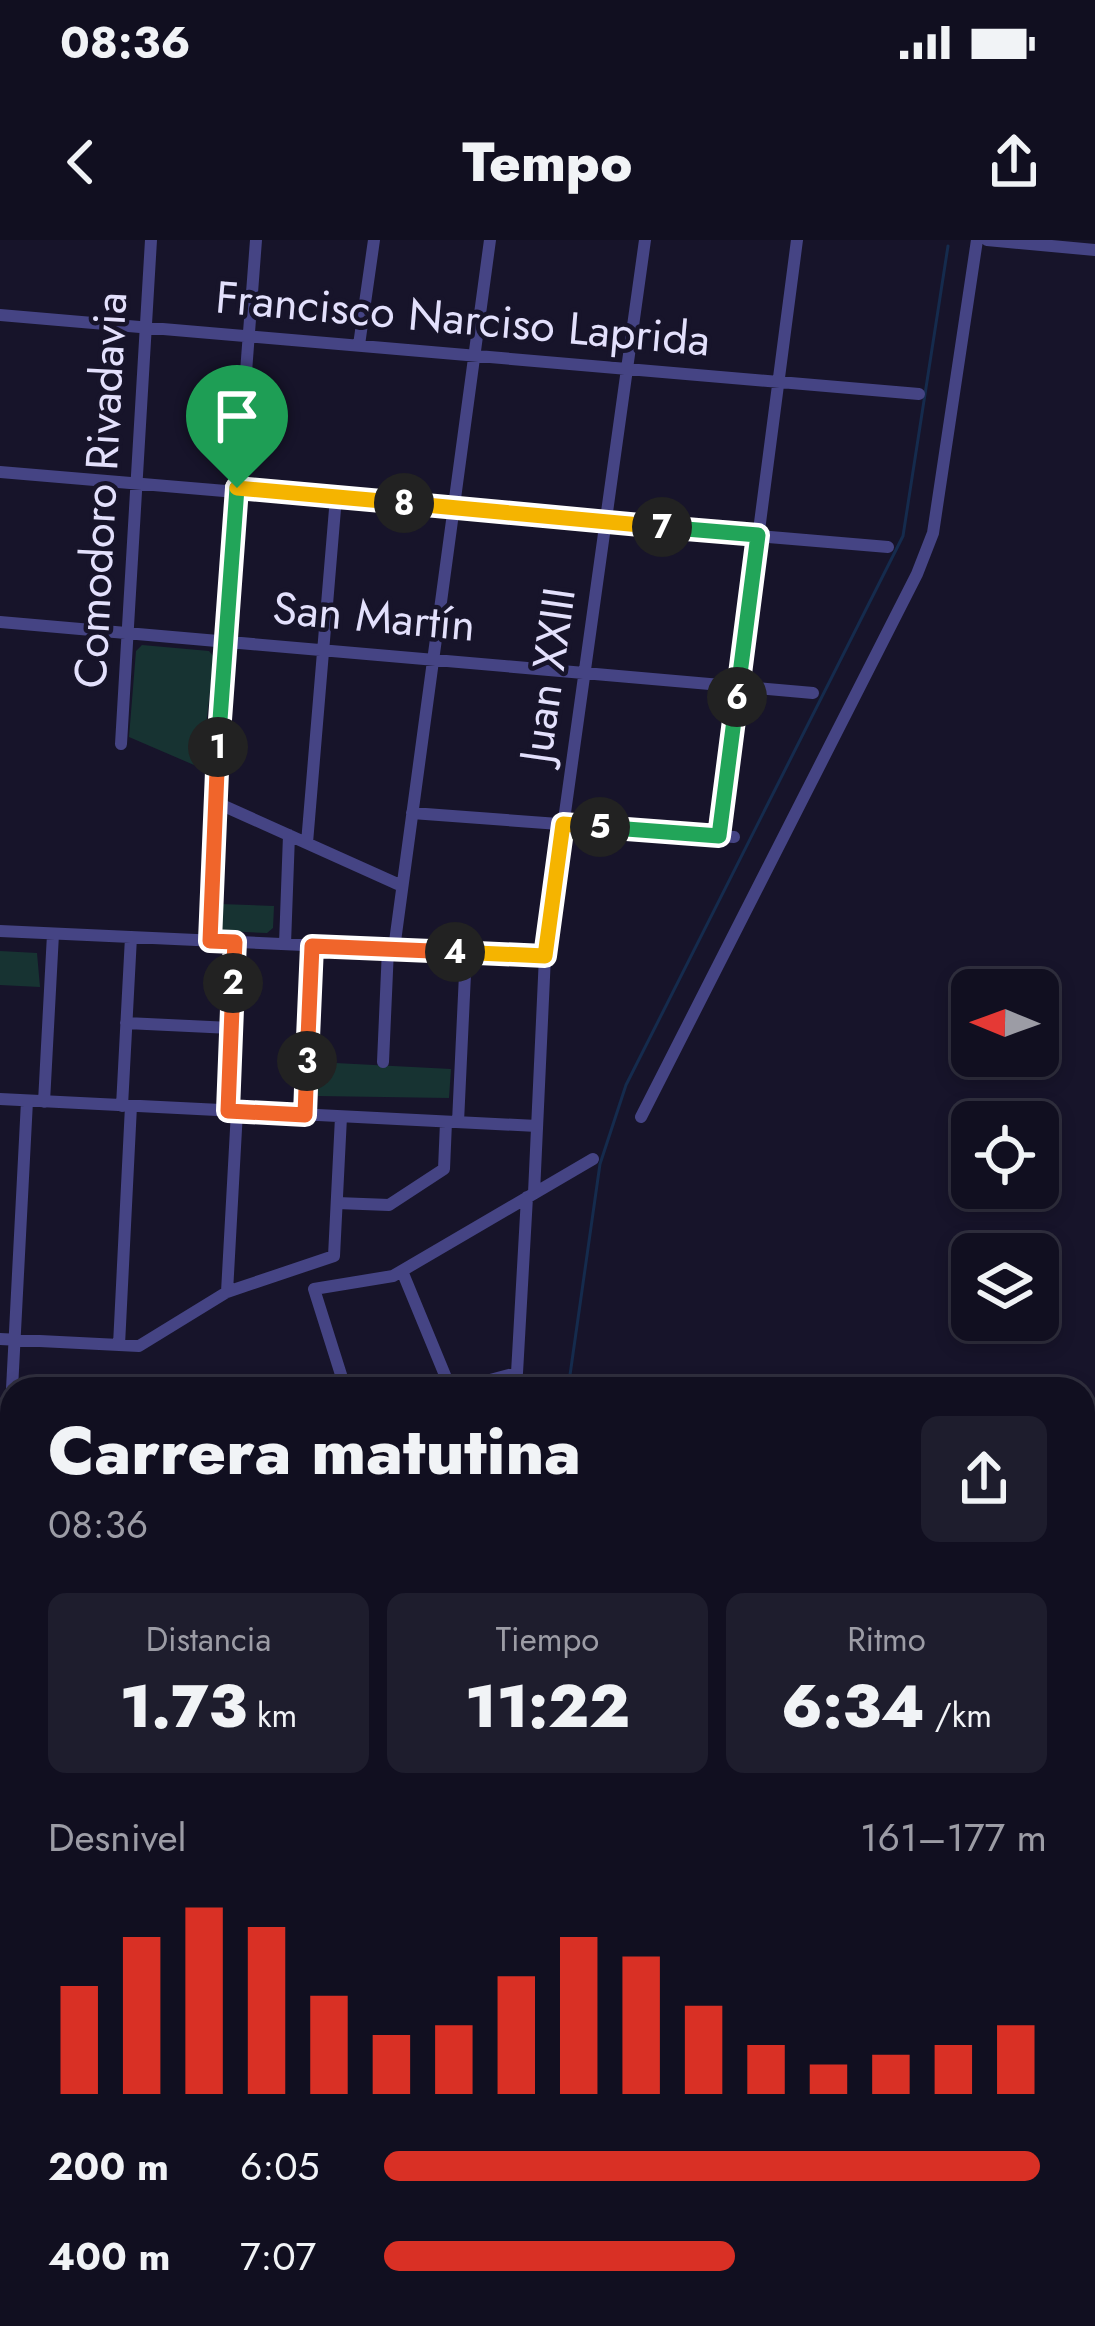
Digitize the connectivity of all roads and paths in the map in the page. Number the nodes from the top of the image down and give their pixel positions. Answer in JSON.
{"nodes":[{"id":1,"x":151,"y":240,"type":"edge"},
{"id":2,"x":256,"y":240,"type":"edge"},
{"id":3,"x":374,"y":240,"type":"edge"},
{"id":4,"x":490,"y":240,"type":"edge"},
{"id":5,"x":645,"y":240,"type":"edge"},
{"id":6,"x":796,"y":240,"type":"edge"},
{"id":7,"x":976,"y":240,"type":"edge"},
{"id":8,"x":987,"y":240,"type":"edge"},
{"id":9,"x":1088,"y":246,"type":"edge"},
{"id":10,"x":0,"y":315,"type":"edge"},
{"id":11,"x":146,"y":327,"type":"junction"},
{"id":12,"x":249,"y":335,"type":"junction"},
{"id":13,"x":359,"y":344,"type":"junction"},
{"id":14,"x":473,"y":355,"type":"junction"},
{"id":15,"x":626,"y":370,"type":"junction"},
{"id":16,"x":778,"y":382,"type":"junction"},
{"id":17,"x":919,"y":394,"type":"dead end"},
{"id":18,"x":0,"y":472,"type":"edge"},
{"id":19,"x":139,"y":480,"type":"junction"},
{"id":20,"x":237,"y":488,"type":"junction"},
{"id":21,"x":335,"y":497,"type":"junction"},
{"id":22,"x":453,"y":508,"type":"junction"},
{"id":23,"x":605,"y":521,"type":"junction"},
{"id":24,"x":758,"y":535,"type":"junction"},
{"id":25,"x":888,"y":547,"type":"dead end"},
{"id":26,"x":0,"y":622,"type":"edge"},
{"id":27,"x":129,"y":630,"type":"junction"},
{"id":28,"x":226,"y":639,"type":"junction"},
{"id":29,"x":323,"y":648,"type":"junction"},
{"id":30,"x":433,"y":658,"type":"junction"},
{"id":31,"x":584,"y":672,"type":"junction"},
{"id":32,"x":738,"y":686,"type":"junction"},
{"id":33,"x":813,"y":693,"type":"dead end"},
{"id":34,"x":121,"y":744,"type":"dead end"},
{"id":35,"x":215,"y":802,"type":"junction"},
{"id":36,"x":412,"y":813,"type":"junction"},
{"id":37,"x":563,"y":824,"type":"junction"},
{"id":38,"x":289,"y":835,"type":"junction"},
{"id":39,"x":719,"y":836,"type":"junction"},
{"id":40,"x":734,"y":837,"type":"dead end"},
{"id":41,"x":307,"y":843,"type":"junction"},
{"id":42,"x":403,"y":880,"type":"junction"},
{"id":43,"x":0,"y":931,"type":"edge"},
{"id":44,"x":53,"y":934,"type":"junction"},
{"id":45,"x":131,"y":937,"type":"junction"},
{"id":46,"x":210,"y":941,"type":"junction"},
{"id":47,"x":235,"y":942,"type":"junction"},
{"id":48,"x":285,"y":944,"type":"junction"},
{"id":49,"x":312,"y":946,"type":"junction"},
{"id":50,"x":391,"y":949,"type":"junction"},
{"id":51,"x":466,"y":952,"type":"junction"},
{"id":52,"x":545,"y":956,"type":"junction"},
{"id":53,"x":126,"y":1023,"type":"junction"},
{"id":54,"x":231,"y":1028,"type":"junction"},
{"id":55,"x":383,"y":1062,"type":"dead end"},
{"id":56,"x":0,"y":1100,"type":"edge"},
{"id":57,"x":27,"y":1101,"type":"junction"},
{"id":58,"x":44,"y":1102,"type":"junction"},
{"id":59,"x":126,"y":1106,"type":"junction"},
{"id":60,"x":232,"y":1111,"type":"junction"},
{"id":61,"x":305,"y":1115,"type":"junction"},
{"id":62,"x":341,"y":1117,"type":"junction"},
{"id":63,"x":641,"y":1117,"type":"dead end"},
{"id":64,"x":452,"y":1122,"type":"junction"},
{"id":65,"x":537,"y":1126,"type":"junction"},
{"id":66,"x":593,"y":1159,"type":"dead end"},
{"id":67,"x":531,"y":1196,"type":"junction"},
{"id":68,"x":337,"y":1203,"type":"junction"},
{"id":69,"x":402,"y":1271,"type":"junction"},
{"id":70,"x":226,"y":1292,"type":"junction"},
{"id":71,"x":8,"y":1340,"type":"edge"},
{"id":72,"x":119,"y":1345,"type":"junction"},
{"id":73,"x":11,"y":1377,"type":"edge"},
{"id":74,"x":342,"y":1377,"type":"edge"},
{"id":75,"x":446,"y":1377,"type":"edge"},
{"id":76,"x":502,"y":1377,"type":"edge"}],
"edges":[{"from":1,"to":11,"type":"street","name":"Comodoro Rivadavia"},
{"from":2,"to":12,"type":"street"},
{"from":3,"to":13,"type":"street"},
{"from":4,"to":14,"type":"street"},
{"from":5,"to":15,"type":"street","name":"Juan XXIII"},
{"from":6,"to":16,"type":"street"},
{"from":7,"to":63,"type":"street"},
{"from":8,"to":9,"type":"street"},
{"from":10,"to":11,"type":"street","name":"Francisco Narciso Laprida"},
{"from":11,"to":12,"type":"street","name":"Francisco Narciso Laprida"},
{"from":11,"to":19,"type":"street","name":"Comodoro Rivadavia"},
{"from":12,"to":13,"type":"street","name":"Francisco Narciso Laprida"},
{"from":12,"to":20,"type":"street"},
{"from":13,"to":14,"type":"street","name":"Francisco Narciso Laprida"},
{"from":14,"to":15,"type":"street","name":"Francisco Narciso Laprida"},
{"from":14,"to":22,"type":"street"},
{"from":15,"to":16,"type":"street","name":"Francisco Narciso Laprida"},
{"from":15,"to":23,"type":"street","name":"Juan XXIII"},
{"from":16,"to":17,"type":"street","name":"Francisco Narciso Laprida"},
{"from":16,"to":24,"type":"street"},
{"from":18,"to":19,"type":"street"},
{"from":19,"to":20,"type":"street"},
{"from":19,"to":27,"type":"street","name":"Comodoro Rivadavia"},
{"from":20,"to":21,"type":"street"},
{"from":20,"to":28,"type":"street"},
{"from":21,"to":22,"type":"street"},
{"from":21,"to":29,"type":"street"},
{"from":22,"to":23,"type":"street"},
{"from":22,"to":30,"type":"street"},
{"from":23,"to":24,"type":"street"},
{"from":23,"to":31,"type":"street","name":"Juan XXIII"},
{"from":24,"to":25,"type":"street"},
{"from":24,"to":32,"type":"street"},
{"from":26,"to":27,"type":"street","name":"San Martín"},
{"from":27,"to":28,"type":"street","name":"San Martín"},
{"from":27,"to":34,"type":"street","name":"Comodoro Rivadavia"},
{"from":28,"to":29,"type":"street","name":"San Martín"},
{"from":28,"to":35,"type":"street"},
{"from":29,"to":30,"type":"street","name":"San Martín"},
{"from":29,"to":41,"type":"street"},
{"from":30,"to":31,"type":"street","name":"San Martín"},
{"from":30,"to":36,"type":"street"},
{"from":31,"to":32,"type":"street","name":"San Martín"},
{"from":31,"to":37,"type":"street","name":"Juan XXIII"},
{"from":32,"to":33,"type":"street","name":"San Martín"},
{"from":32,"to":39,"type":"street"},
{"from":35,"to":38,"type":"street"},
{"from":35,"to":46,"type":"street"},
{"from":36,"to":37,"type":"street"},
{"from":36,"to":42,"type":"street"},
{"from":37,"to":39,"type":"street"},
{"from":37,"to":52,"type":"street","name":"Juan XXIII"},
{"from":38,"to":41,"type":"street"},
{"from":38,"to":48,"type":"street"},
{"from":39,"to":40,"type":"street"},
{"from":41,"to":42,"type":"street"},
{"from":42,"to":50,"type":"street"},
{"from":43,"to":44,"type":"street"},
{"from":44,"to":45,"type":"street"},
{"from":44,"to":58,"type":"street"},
{"from":45,"to":46,"type":"street"},
{"from":45,"to":53,"type":"street"},
{"from":46,"to":47,"type":"street"},
{"from":47,"to":48,"type":"street"},
{"from":47,"to":54,"type":"street"},
{"from":48,"to":49,"type":"street"},
{"from":49,"to":50,"type":"street"},
{"from":49,"to":61,"type":"street"},
{"from":50,"to":51,"type":"street"},
{"from":50,"to":55,"type":"street"},
{"from":51,"to":52,"type":"street"},
{"from":51,"to":64,"type":"street"},
{"from":52,"to":65,"type":"street","name":"Juan XXIII"},
{"from":53,"to":54,"type":"street"},
{"from":53,"to":59,"type":"street"},
{"from":54,"to":60,"type":"street"},
{"from":56,"to":57,"type":"street"},
{"from":57,"to":58,"type":"street"},
{"from":57,"to":71,"type":"street"},
{"from":58,"to":59,"type":"street"},
{"from":59,"to":60,"type":"street"},
{"from":59,"to":72,"type":"street"},
{"from":60,"to":61,"type":"street"},
{"from":60,"to":70,"type":"street"},
{"from":61,"to":62,"type":"street"},
{"from":62,"to":64,"type":"street"},
{"from":62,"to":68,"type":"street"},
{"from":64,"to":65,"type":"street"},
{"from":64,"to":68,"type":"street"},
{"from":65,"to":67,"type":"street","name":"Juan XXIII"},
{"from":66,"to":67,"type":"street"},
{"from":67,"to":69,"type":"street"},
{"from":67,"to":76,"type":"street","name":"Juan XXIII"},
{"from":68,"to":70,"type":"street"},
{"from":69,"to":74,"type":"street"},
{"from":69,"to":75,"type":"street"},
{"from":70,"to":72,"type":"street"},
{"from":71,"to":72,"type":"street"},
{"from":71,"to":73,"type":"street"}]}
